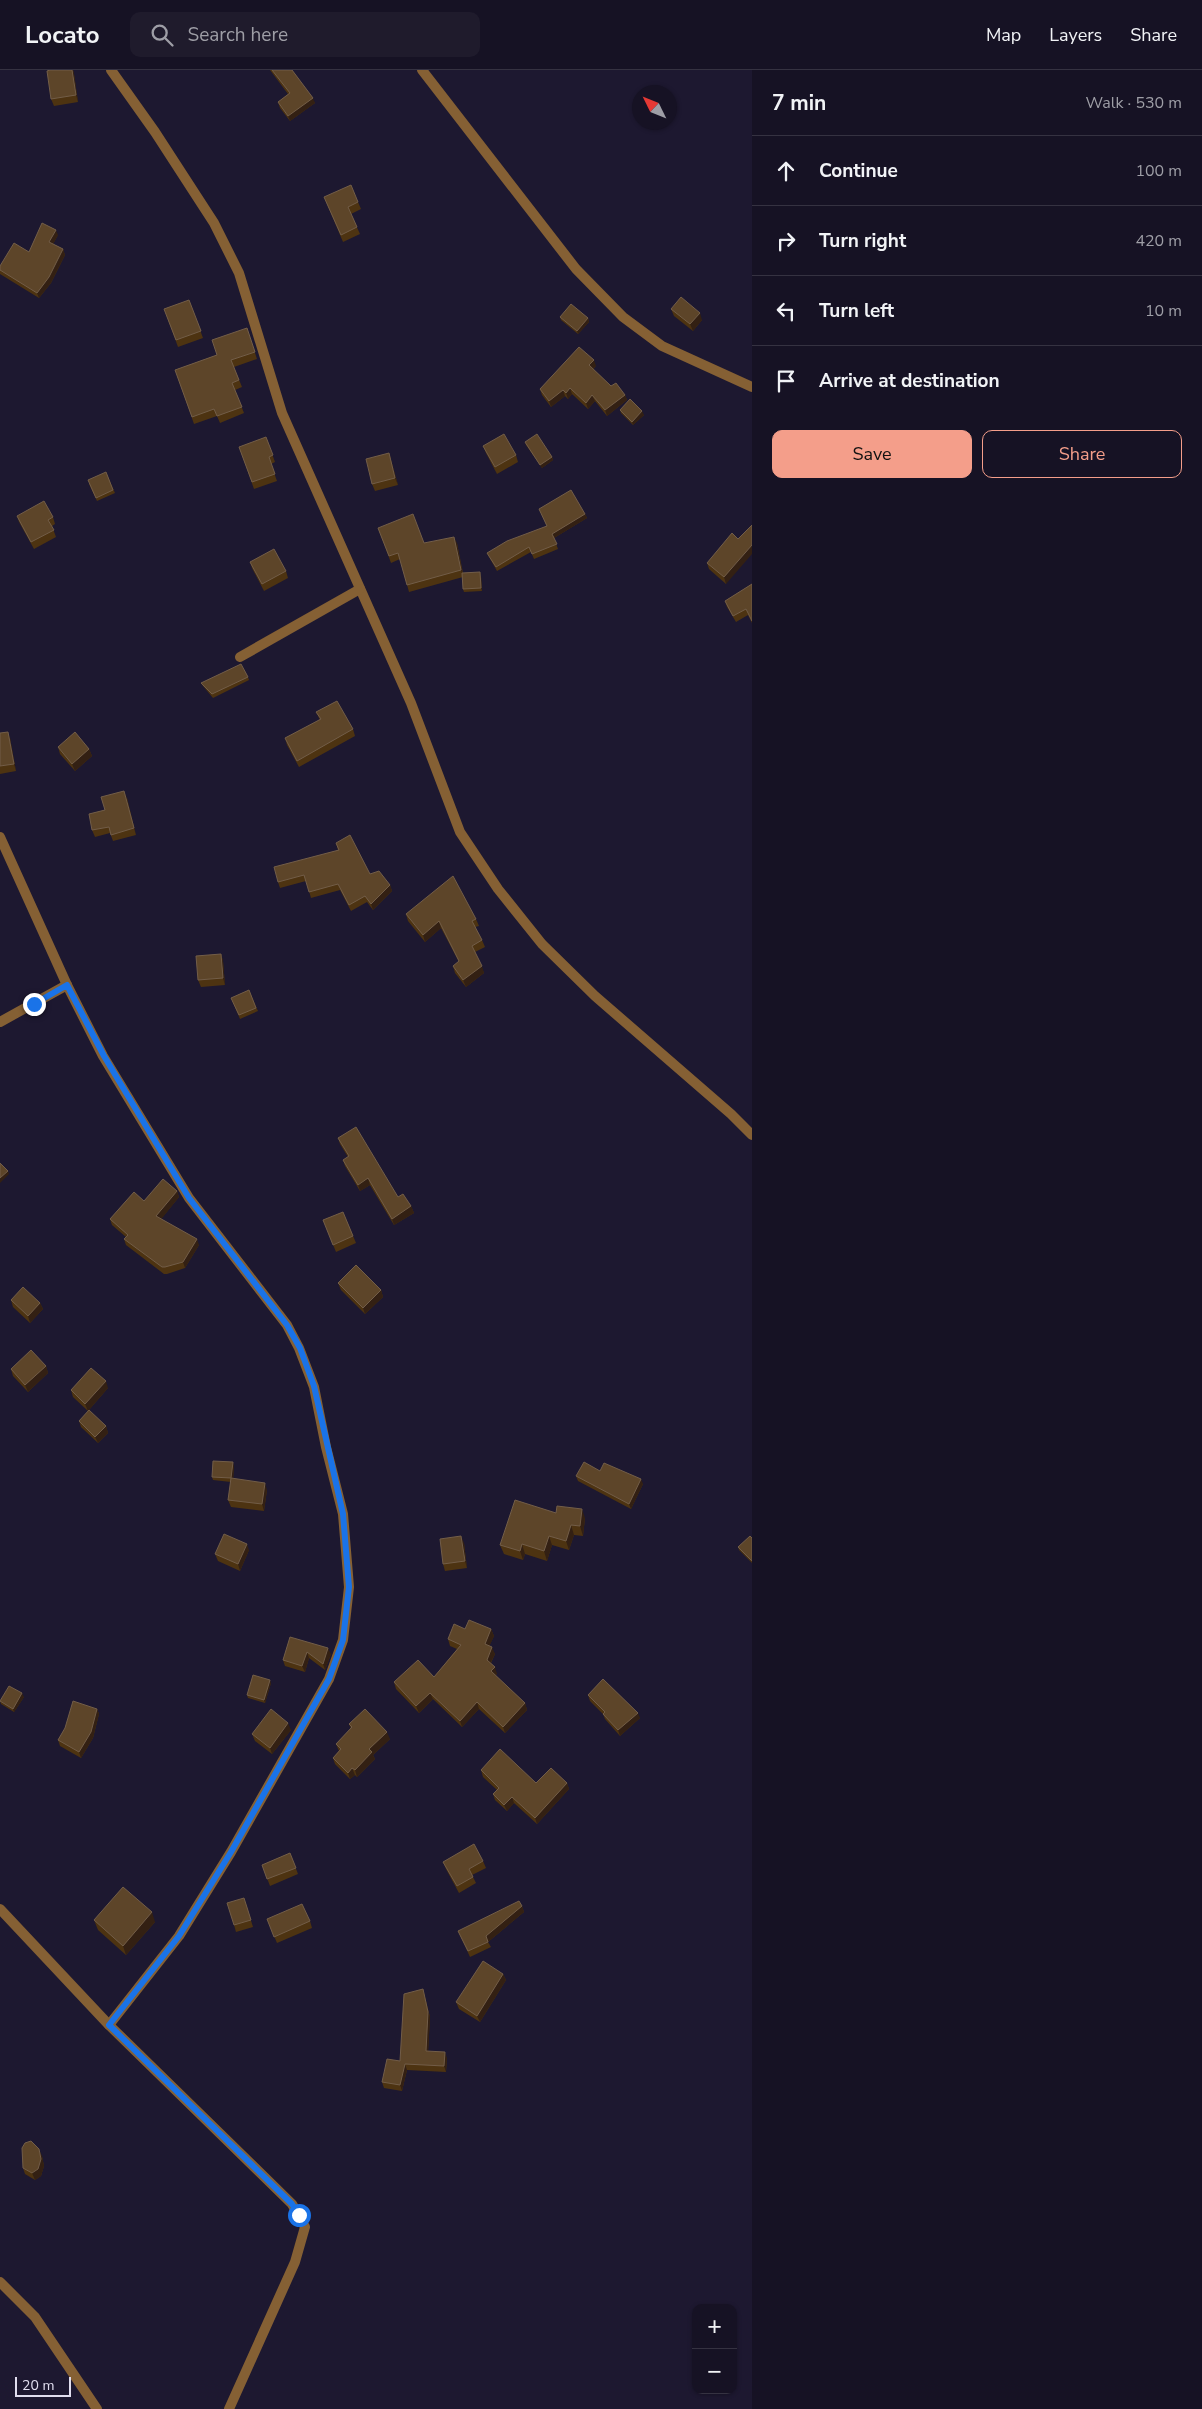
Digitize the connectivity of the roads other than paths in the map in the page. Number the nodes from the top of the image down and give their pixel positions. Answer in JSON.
{"nodes":[{"id":1,"x":111,"y":70,"type":"edge"},
{"id":2,"x":422,"y":70,"type":"edge"},
{"id":3,"x":752,"y":387,"type":"edge"},
{"id":4,"x":360,"y":590,"type":"junction"},
{"id":5,"x":240,"y":656,"type":"dead end"},
{"id":6,"x":0,"y":837,"type":"edge"},
{"id":7,"x":67,"y":985,"type":"junction"},
{"id":8,"x":0,"y":1022,"type":"edge"},
{"id":9,"x":752,"y":1135,"type":"edge"},
{"id":10,"x":0,"y":1909,"type":"edge"},
{"id":11,"x":109,"y":2025,"type":"junction"},
{"id":12,"x":0,"y":2282,"type":"edge"},
{"id":13,"x":97,"y":2409,"type":"edge"},
{"id":14,"x":229,"y":2409,"type":"edge"}],
"edges":[{"from":1,"to":4,"type":"street"},
{"from":2,"to":3,"type":"street"},
{"from":4,"to":5,"type":"street"},
{"from":4,"to":9,"type":"street"},
{"from":6,"to":7,"type":"street"},
{"from":7,"to":8,"type":"street"},
{"from":7,"to":11,"type":"street"},
{"from":10,"to":11,"type":"street"},
{"from":11,"to":14,"type":"street"},
{"from":12,"to":13,"type":"street"}]}
